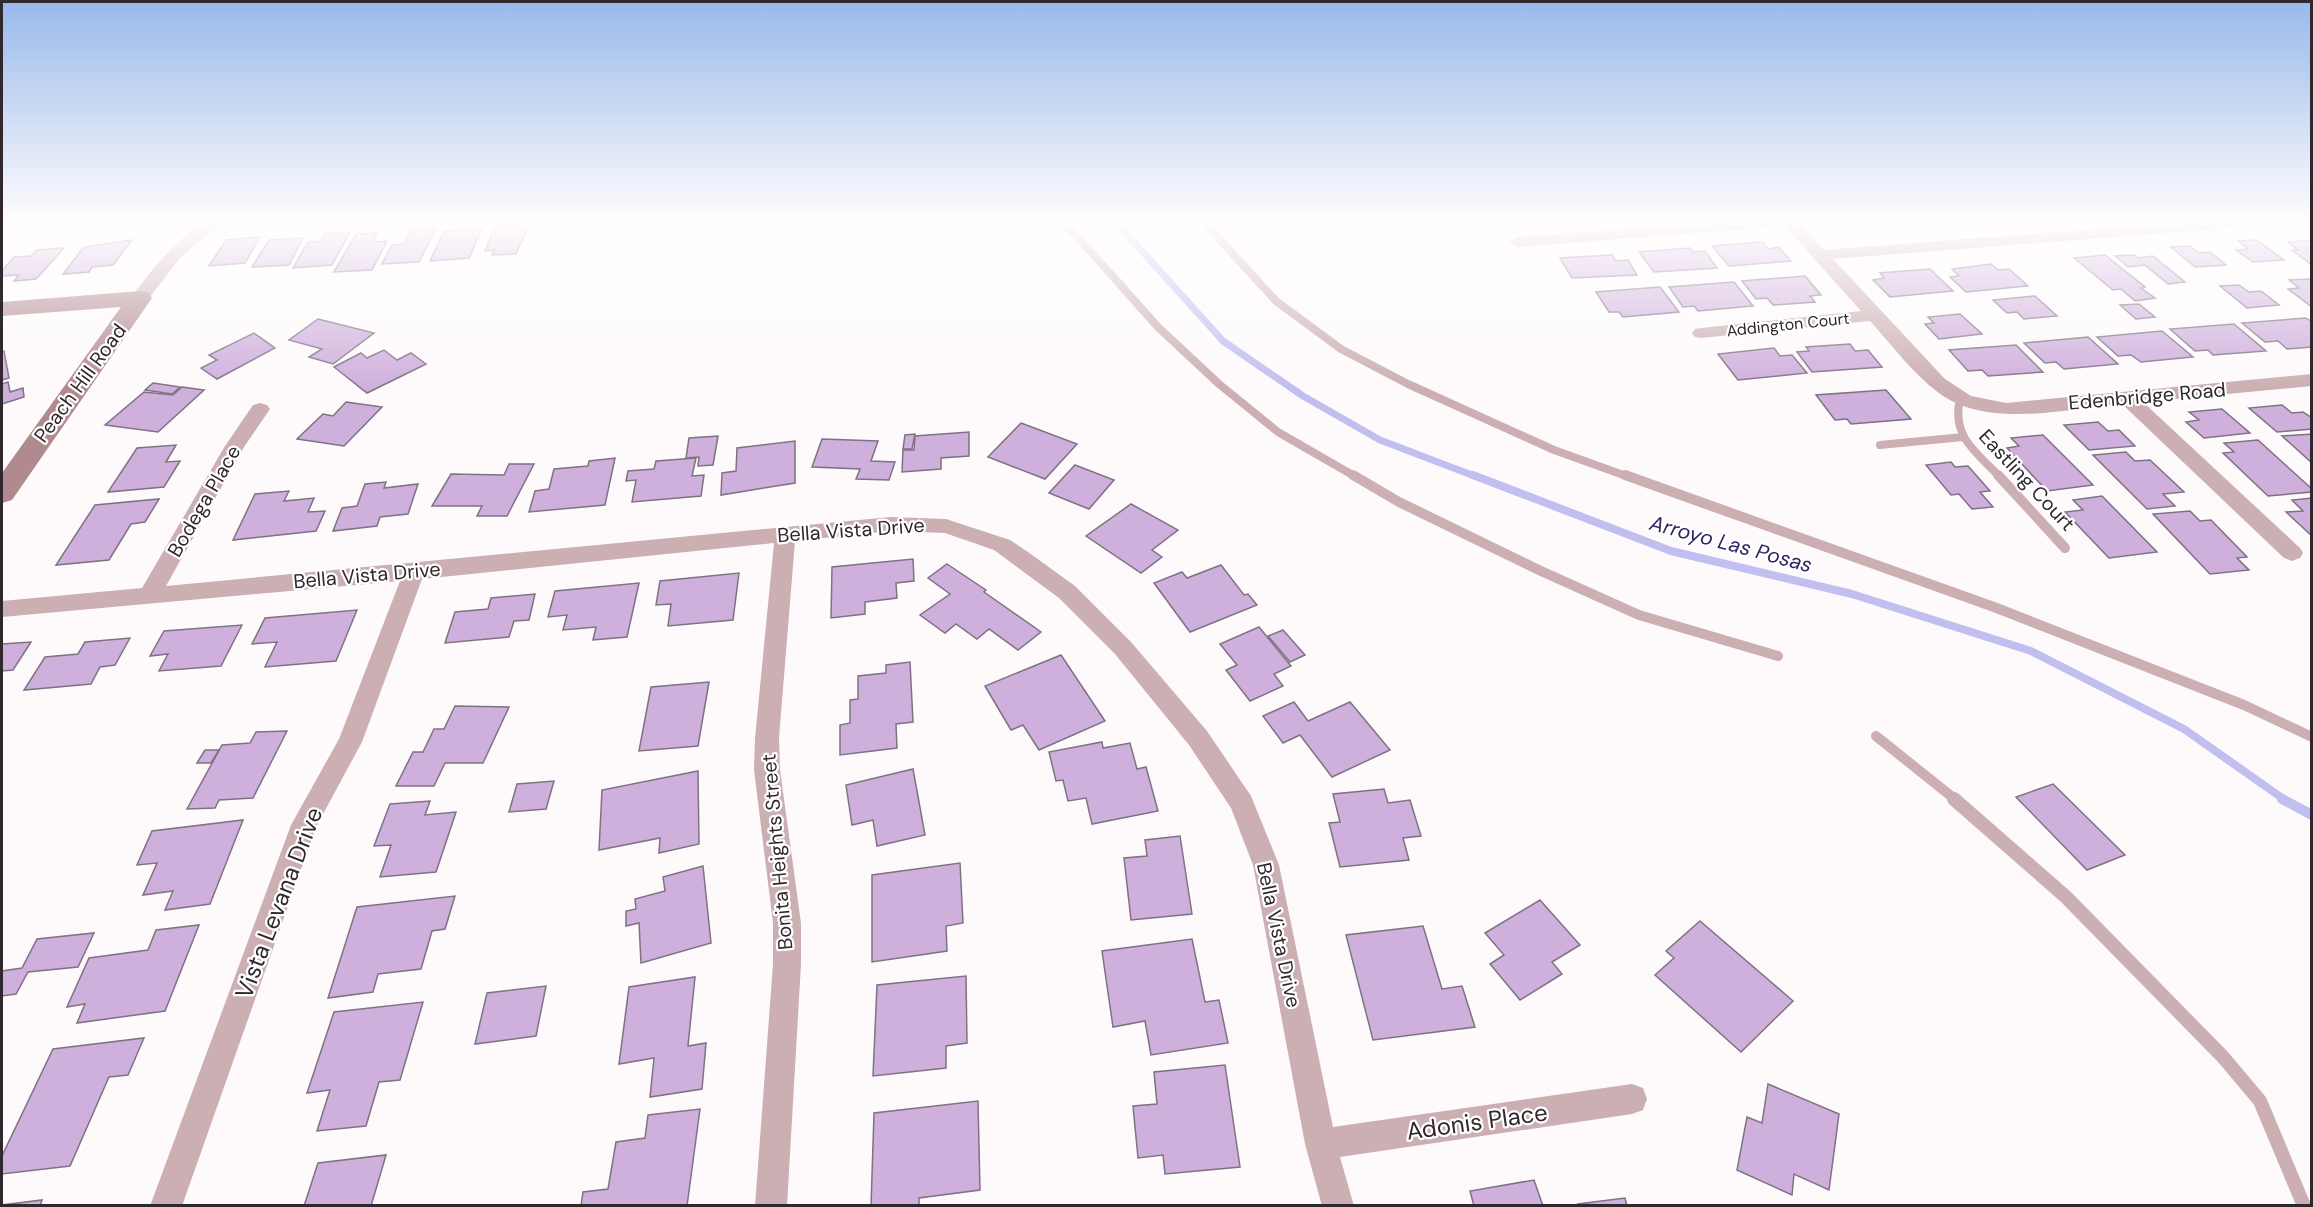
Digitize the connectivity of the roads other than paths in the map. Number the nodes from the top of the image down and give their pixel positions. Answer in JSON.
{"nodes":[{"id":1,"x":155,"y":276,"type":"edge"},
{"id":2,"x":1113,"y":276,"type":"edge"},
{"id":3,"x":1252,"y":276,"type":"edge"},
{"id":4,"x":1840,"y":276,"type":"edge"},
{"id":5,"x":140,"y":298,"type":"junction"},
{"id":6,"x":2,"y":309,"type":"edge"},
{"id":7,"x":1875,"y":315,"type":"junction"},
{"id":8,"x":1701,"y":333,"type":"dead end"},
{"id":9,"x":2311,"y":381,"type":"edge"},
{"id":10,"x":1960,"y":399,"type":"junction"},
{"id":11,"x":2127,"y":399,"type":"junction"},
{"id":12,"x":260,"y":409,"type":"dead end"},
{"id":13,"x":1963,"y":437,"type":"junction"},
{"id":14,"x":1880,"y":446,"type":"dead end"},
{"id":15,"x":2,"y":493,"type":"edge"},
{"id":16,"x":786,"y":534,"type":"junction"},
{"id":17,"x":2065,"y":548,"type":"dead end"},
{"id":18,"x":2292,"y":553,"type":"dead end"},
{"id":19,"x":414,"y":572,"type":"junction"},
{"id":20,"x":150,"y":594,"type":"junction"},
{"id":21,"x":2,"y":609,"type":"edge"},
{"id":22,"x":1778,"y":656,"type":"dead end"},
{"id":23,"x":1876,"y":736,"type":"dead end"},
{"id":24,"x":2312,"y":737,"type":"edge"},
{"id":25,"x":1632,"y":1099,"type":"dead end"},
{"id":26,"x":1321,"y":1144,"type":"junction"},
{"id":27,"x":166,"y":1206,"type":"edge"},
{"id":28,"x":771,"y":1206,"type":"edge"},
{"id":29,"x":1338,"y":1206,"type":"edge"},
{"id":30,"x":2304,"y":1206,"type":"edge"}],
"edges":[{"from":1,"to":5,"type":"street"},
{"from":2,"to":22,"type":"lane"},
{"from":3,"to":24,"type":"lane"},
{"from":4,"to":7,"type":"street","name":"Edenbridge Road"},
{"from":5,"to":6,"type":"street","name":"Peach Hill Road"},
{"from":5,"to":15,"type":"street","name":"Peach Hill Road"},
{"from":7,"to":8,"type":"street","name":"Addington Court"},
{"from":7,"to":10,"type":"street","name":"Edenbridge Road"},
{"from":9,"to":11,"type":"street","name":"Edenbridge Road"},
{"from":10,"to":11,"type":"street","name":"Edenbridge Road"},
{"from":10,"to":13,"type":"lane"},
{"from":11,"to":18,"type":"street"},
{"from":12,"to":20,"type":"street","name":"Bodega Place"},
{"from":13,"to":14,"type":"lane"},
{"from":13,"to":17,"type":"lane","name":"Eastling Court"},
{"from":16,"to":19,"type":"street","name":"Bella Vista Drive"},
{"from":16,"to":26,"type":"street","name":"Bella Vista Drive"},
{"from":16,"to":28,"type":"street","name":"Bonita Heights Street"},
{"from":19,"to":20,"type":"street","name":"Bella Vista Drive"},
{"from":19,"to":27,"type":"street","name":"Vista Levana Drive"},
{"from":20,"to":21,"type":"street","name":"Bella Vista Drive"},
{"from":23,"to":30,"type":"lane"},
{"from":25,"to":26,"type":"street","name":"Adonis Place"},
{"from":26,"to":29,"type":"street","name":"Bella Vista Drive"}]}
